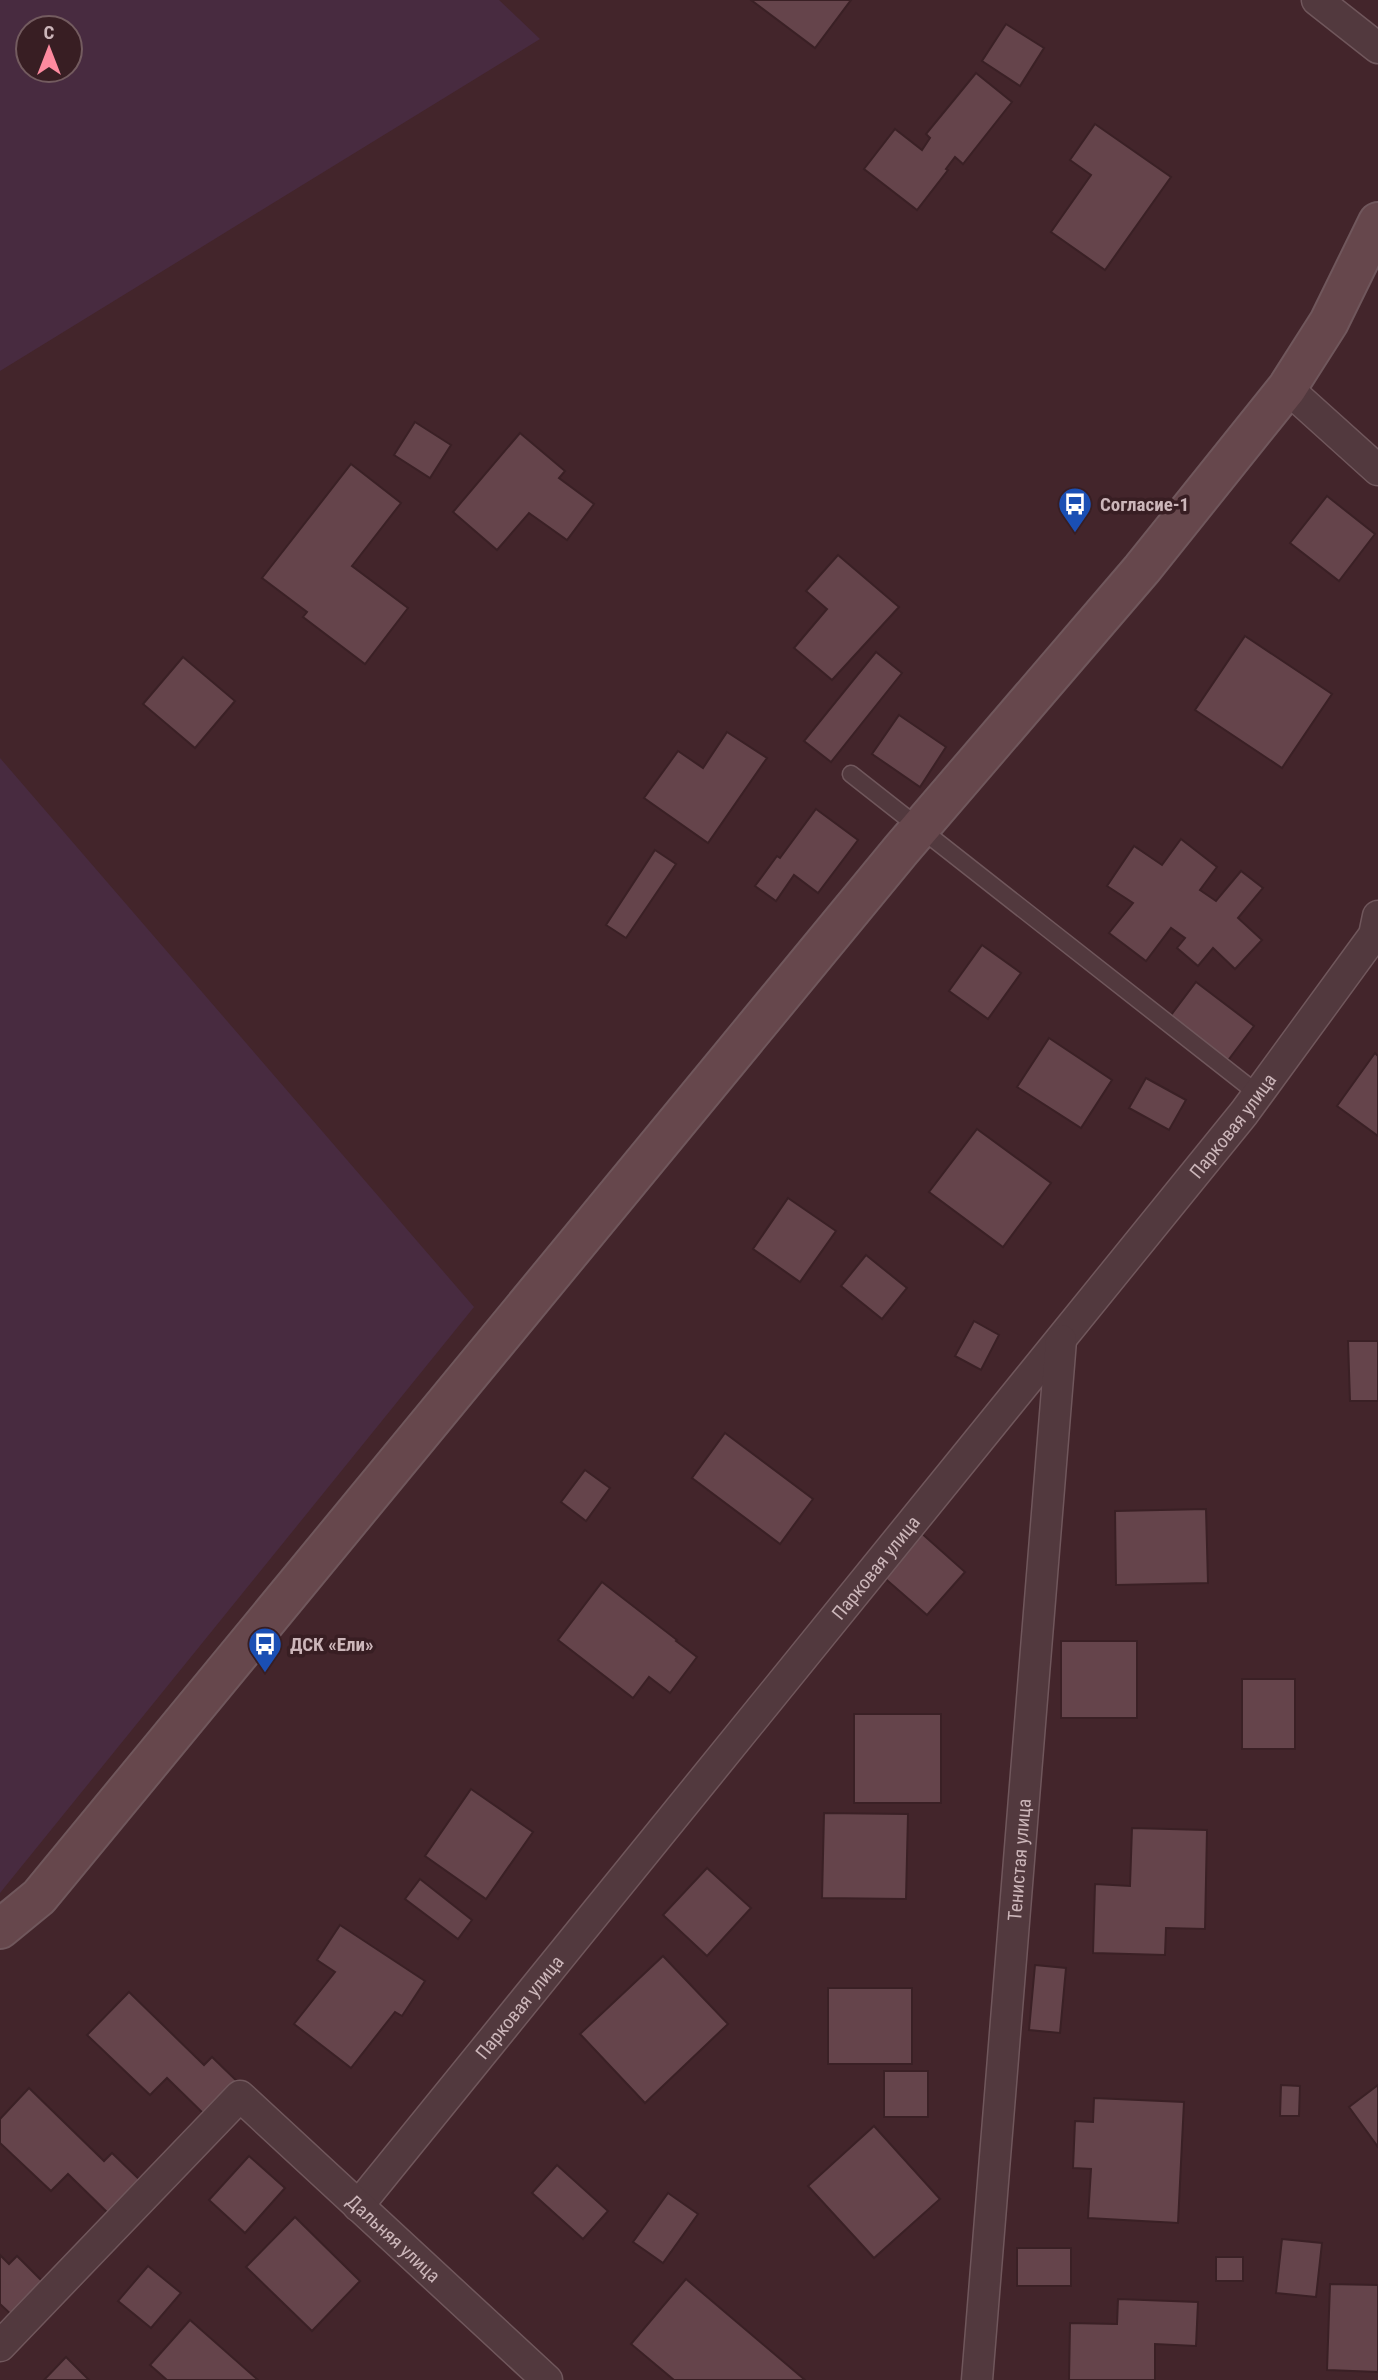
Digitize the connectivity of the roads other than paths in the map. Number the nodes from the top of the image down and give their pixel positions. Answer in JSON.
{"nodes":[{"id":1,"x":1317,"y":0,"type":"edge"},
{"id":2,"x":1378,"y":48,"type":"edge"},
{"id":3,"x":1378,"y":222,"type":"edge"},
{"id":4,"x":1287,"y":388,"type":"junction"},
{"id":5,"x":1378,"y":470,"type":"edge"},
{"id":6,"x":851,"y":774,"type":"dead end"},
{"id":7,"x":920,"y":828,"type":"junction"},
{"id":8,"x":1378,"y":916,"type":"edge"},
{"id":9,"x":1258,"y":1094,"type":"junction"},
{"id":10,"x":1061,"y":1340,"type":"junction"},
{"id":11,"x":0,"y":1929,"type":"edge"},
{"id":12,"x":358,"y":2206,"type":"junction"},
{"id":13,"x":0,"y":2346,"type":"edge"},
{"id":14,"x":547,"y":2380,"type":"edge"},
{"id":15,"x":977,"y":2380,"type":"edge"}],
"edges":[{"from":1,"to":2,"type":"street"},
{"from":3,"to":4,"type":"street"},
{"from":4,"to":5,"type":"street"},
{"from":4,"to":7,"type":"street"},
{"from":6,"to":7,"type":"lane"},
{"from":7,"to":9,"type":"lane"},
{"from":7,"to":11,"type":"street"},
{"from":8,"to":9,"type":"street","name":"Парковая улица"},
{"from":9,"to":10,"type":"street","name":"Парковая улица"},
{"from":10,"to":12,"type":"street","name":"Парковая улица"},
{"from":10,"to":15,"type":"street","name":"Тенистая улица"},
{"from":12,"to":13,"type":"street","name":"Дальняя улица"},
{"from":12,"to":14,"type":"street","name":"Дальняя улица"}]}
